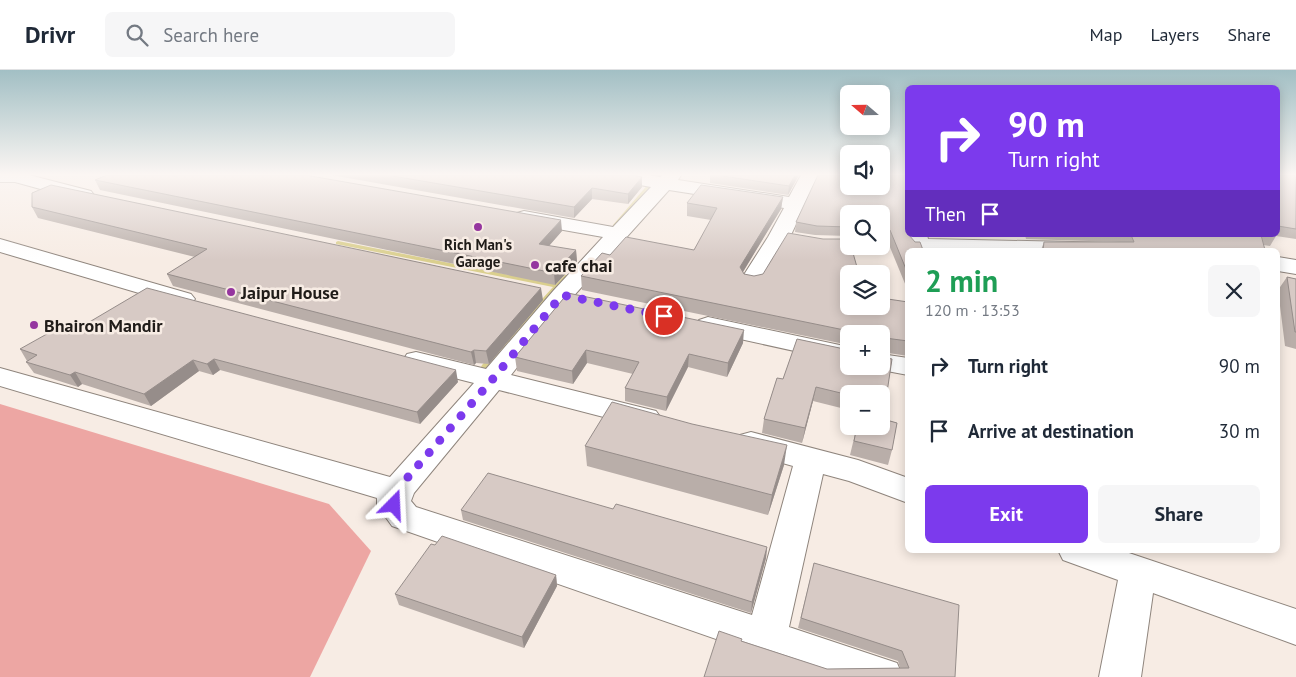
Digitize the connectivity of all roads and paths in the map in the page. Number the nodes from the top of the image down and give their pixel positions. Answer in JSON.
{"nodes":[{"id":1,"x":647,"y":203,"type":"edge"},
{"id":2,"x":792,"y":203,"type":"edge"},
{"id":3,"x":795,"y":204,"type":"joint"},
{"id":4,"x":510,"y":214,"type":"edge"},
{"id":5,"x":619,"y":234,"type":"junction"},
{"id":6,"x":917,"y":237,"type":"edge"},
{"id":7,"x":992,"y":242,"type":"edge"},
{"id":8,"x":0,"y":245,"type":"edge"},
{"id":9,"x":1086,"y":248,"type":"edge"},
{"id":10,"x":1280,"y":264,"type":"edge"},
{"id":11,"x":1296,"y":266,"type":"edge"},
{"id":12,"x":752,"y":280,"type":"edge"},
{"id":13,"x":205,"y":305,"type":"edge"},
{"id":14,"x":687,"y":321,"type":"edge"},
{"id":15,"x":840,"y":353,"type":"edge"},
{"id":16,"x":396,"y":355,"type":"edge"},
{"id":17,"x":890,"y":364,"type":"edge"},
{"id":18,"x":905,"y":366,"type":"edge"},
{"id":19,"x":0,"y":377,"type":"edge"},
{"id":20,"x":492,"y":380,"type":"junction"},
{"id":21,"x":668,"y":423,"type":"edge"},
{"id":22,"x":726,"y":437,"type":"edge"},
{"id":23,"x":811,"y":458,"type":"junction"},
{"id":24,"x":905,"y":490,"type":"edge"},
{"id":25,"x":397,"y":491,"type":"junction"},
{"id":26,"x":1084,"y":553,"type":"edge"},
{"id":27,"x":1138,"y":572,"type":"junction"},
{"id":28,"x":1296,"y":627,"type":"edge"},
{"id":29,"x":766,"y":639,"type":"junction"},
{"id":30,"x":882,"y":677,"type":"edge"},
{"id":31,"x":1120,"y":677,"type":"edge"}],
"edges":[{"from":1,"to":5,"type":"street"},
{"from":2,"to":3,"type":"street"},
{"from":3,"to":12,"type":"street"},
{"from":4,"to":5,"type":"street"},
{"from":5,"to":20,"type":"street"},
{"from":6,"to":7,"type":"street"},
{"from":7,"to":9,"type":"street"},
{"from":8,"to":13,"type":"street"},
{"from":10,"to":11,"type":"street"},
{"from":14,"to":15,"type":"street"},
{"from":16,"to":20,"type":"street"},
{"from":17,"to":18,"type":"street"},
{"from":19,"to":25,"type":"street"},
{"from":20,"to":21,"type":"street"},
{"from":20,"to":25,"type":"street"},
{"from":22,"to":23,"type":"street"},
{"from":23,"to":24,"type":"street"},
{"from":23,"to":29,"type":"street"},
{"from":25,"to":29,"type":"street"},
{"from":26,"to":27,"type":"street"},
{"from":27,"to":28,"type":"street"},
{"from":27,"to":31,"type":"street"},
{"from":29,"to":30,"type":"street"}]}
